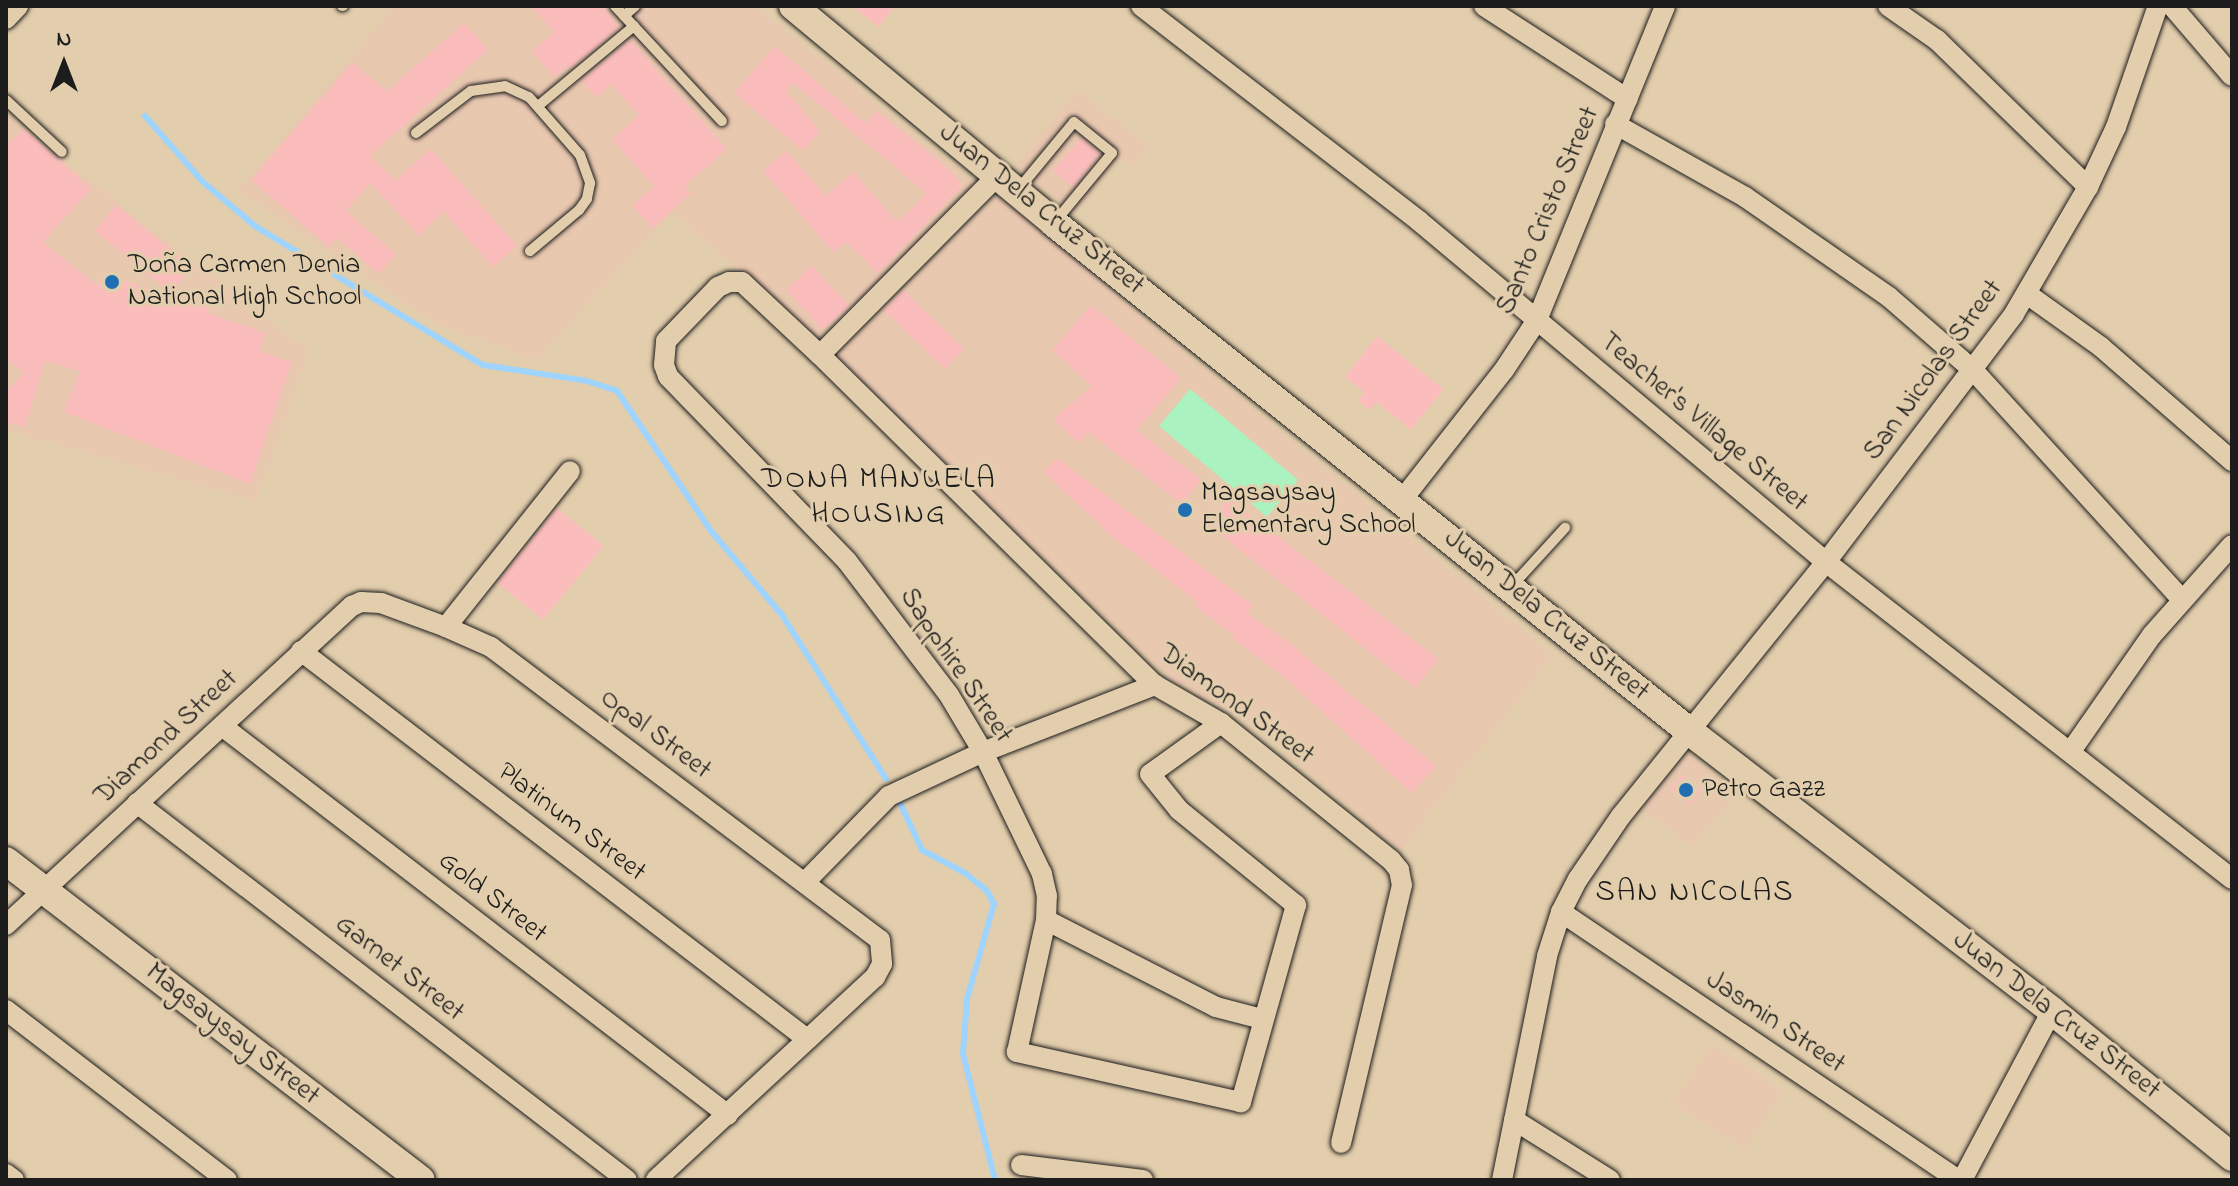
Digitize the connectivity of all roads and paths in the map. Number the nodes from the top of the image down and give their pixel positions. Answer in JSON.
{"nodes":[{"id":1,"x":18,"y":6,"type":"edge"},
{"id":2,"x":615,"y":6,"type":"edge"},
{"id":3,"x":635,"y":6,"type":"edge"},
{"id":4,"x":793,"y":6,"type":"edge"},
{"id":5,"x":1141,"y":6,"type":"edge"},
{"id":6,"x":1484,"y":6,"type":"edge"},
{"id":7,"x":1665,"y":6,"type":"edge"},
{"id":8,"x":1888,"y":6,"type":"edge"},
{"id":9,"x":2158,"y":6,"type":"edge"},
{"id":10,"x":2172,"y":6,"type":"edge"},
{"id":11,"x":624,"y":16,"type":"junction"},
{"id":12,"x":6,"y":19,"type":"edge"},
{"id":13,"x":634,"y":26,"type":"junction"},
{"id":14,"x":2232,"y":76,"type":"edge"},
{"id":15,"x":1628,"y":99,"type":"junction"},
{"id":16,"x":6,"y":100,"type":"edge"},
{"id":17,"x":538,"y":106,"type":"junction"},
{"id":18,"x":722,"y":121,"type":"dead end"},
{"id":19,"x":1615,"y":124,"type":"junction"},
{"id":20,"x":416,"y":133,"type":"dead end"},
{"id":21,"x":62,"y":152,"type":"dead end"},
{"id":22,"x":1006,"y":184,"type":"junction"},
{"id":23,"x":2088,"y":187,"type":"junction"},
{"id":24,"x":1054,"y":223,"type":"junction"},
{"id":25,"x":530,"y":251,"type":"dead end"},
{"id":26,"x":2027,"y":294,"type":"junction"},
{"id":27,"x":1537,"y":320,"type":"junction"},
{"id":28,"x":820,"y":355,"type":"junction"},
{"id":29,"x":1973,"y":370,"type":"junction"},
{"id":30,"x":668,"y":376,"type":"joint"},
{"id":31,"x":2232,"y":461,"type":"edge"},
{"id":32,"x":570,"y":471,"type":"dead end"},
{"id":33,"x":1402,"y":500,"type":"junction"},
{"id":34,"x":1565,"y":528,"type":"dead end"},
{"id":35,"x":2232,"y":545,"type":"edge"},
{"id":36,"x":1826,"y":562,"type":"junction"},
{"id":37,"x":1511,"y":588,"type":"junction"},
{"id":38,"x":2182,"y":600,"type":"junction"},
{"id":39,"x":370,"y":601,"type":"joint"},
{"id":40,"x":446,"y":627,"type":"junction"},
{"id":41,"x":301,"y":651,"type":"junction"},
{"id":42,"x":1155,"y":685,"type":"junction"},
{"id":43,"x":1221,"y":723,"type":"junction"},
{"id":44,"x":222,"y":726,"type":"junction"},
{"id":45,"x":1689,"y":731,"type":"junction"},
{"id":46,"x":2071,"y":751,"type":"junction"},
{"id":47,"x":983,"y":752,"type":"junction"},
{"id":48,"x":137,"y":803,"type":"junction"},
{"id":49,"x":6,"y":861,"type":"edge"},
{"id":50,"x":2232,"y":879,"type":"edge"},
{"id":51,"x":805,"y":882,"type":"junction"},
{"id":52,"x":43,"y":890,"type":"junction"},
{"id":53,"x":1561,"y":912,"type":"junction"},
{"id":54,"x":1046,"y":920,"type":"junction"},
{"id":55,"x":6,"y":925,"type":"edge"},
{"id":56,"x":6,"y":1010,"type":"edge"},
{"id":57,"x":2052,"y":1011,"type":"junction"},
{"id":58,"x":1262,"y":1019,"type":"junction"},
{"id":59,"x":807,"y":1039,"type":"junction"},
{"id":60,"x":728,"y":1115,"type":"junction"},
{"id":61,"x":1514,"y":1120,"type":"junction"},
{"id":62,"x":1341,"y":1143,"type":"dead end"},
{"id":63,"x":2232,"y":1157,"type":"edge"},
{"id":64,"x":1021,"y":1165,"type":"dead end"},
{"id":65,"x":6,"y":1174,"type":"edge"},
{"id":66,"x":14,"y":1180,"type":"edge"},
{"id":67,"x":227,"y":1180,"type":"edge"},
{"id":68,"x":421,"y":1180,"type":"edge"},
{"id":69,"x":627,"y":1180,"type":"edge"},
{"id":70,"x":656,"y":1180,"type":"edge"},
{"id":71,"x":1143,"y":1180,"type":"edge"},
{"id":72,"x":1502,"y":1180,"type":"edge"},
{"id":73,"x":1610,"y":1180,"type":"edge"},
{"id":74,"x":1960,"y":1180,"type":"edge"}],
"edges":[{"from":1,"to":12,"type":"street"},
{"from":2,"to":11,"type":"lane"},
{"from":3,"to":11,"type":"lane"},
{"from":4,"to":22,"type":"street","name":"Juan Dela Cruz Street"},
{"from":5,"to":27,"type":"street","name":"Teacher's Village Street"},
{"from":6,"to":15,"type":"street"},
{"from":7,"to":15,"type":"street","name":"Santo Cristo Street"},
{"from":8,"to":23,"type":"street"},
{"from":9,"to":23,"type":"street","name":"San Nicolas Street"},
{"from":10,"to":14,"type":"street"},
{"from":11,"to":13,"type":"lane"},
{"from":13,"to":17,"type":"lane"},
{"from":13,"to":18,"type":"lane"},
{"from":15,"to":19,"type":"street","name":"Santo Cristo Street"},
{"from":16,"to":21,"type":"lane"},
{"from":17,"to":20,"type":"lane"},
{"from":17,"to":25,"type":"lane"},
{"from":19,"to":27,"type":"street","name":"Santo Cristo Street"},
{"from":19,"to":29,"type":"street"},
{"from":22,"to":24,"type":"street","name":"Juan Dela Cruz Street"},
{"from":22,"to":24,"type":"lane"},
{"from":22,"to":28,"type":"street"},
{"from":23,"to":26,"type":"street","name":"San Nicolas Street"},
{"from":24,"to":33,"type":"street","name":"Juan Dela Cruz Street"},
{"from":26,"to":29,"type":"street","name":"San Nicolas Street"},
{"from":26,"to":31,"type":"street"},
{"from":27,"to":33,"type":"street","name":"Santo Cristo Street"},
{"from":27,"to":36,"type":"street","name":"Teacher's Village Street"},
{"from":28,"to":30,"type":"street","name":"Diamond Street"},
{"from":28,"to":42,"type":"street","name":"Diamond Street"},
{"from":29,"to":36,"type":"street","name":"San Nicolas Street"},
{"from":29,"to":38,"type":"street"},
{"from":30,"to":47,"type":"street","name":"Sapphire Street"},
{"from":32,"to":40,"type":"street"},
{"from":33,"to":37,"type":"street","name":"Juan Dela Cruz Street"},
{"from":34,"to":37,"type":"lane"},
{"from":35,"to":38,"type":"street"},
{"from":36,"to":45,"type":"street","name":"San Nicolas Street"},
{"from":36,"to":46,"type":"street","name":"Teacher's Village Street"},
{"from":37,"to":45,"type":"street","name":"Juan Dela Cruz Street"},
{"from":38,"to":46,"type":"street"},
{"from":39,"to":40,"type":"street","name":"Opal Street"},
{"from":39,"to":41,"type":"street","name":"Diamond Street"},
{"from":40,"to":51,"type":"street","name":"Opal Street"},
{"from":41,"to":44,"type":"street","name":"Diamond Street"},
{"from":41,"to":59,"type":"street","name":"Platinum Street"},
{"from":42,"to":43,"type":"street","name":"Diamond Street"},
{"from":42,"to":47,"type":"street"},
{"from":43,"to":58,"type":"street"},
{"from":43,"to":62,"type":"street","name":"Diamond Street"},
{"from":44,"to":48,"type":"street","name":"Diamond Street"},
{"from":44,"to":60,"type":"street","name":"Gold Street"},
{"from":45,"to":53,"type":"street","name":"San Nicolas Street"},
{"from":45,"to":57,"type":"street","name":"Juan Dela Cruz Street"},
{"from":46,"to":50,"type":"street","name":"Teacher's Village Street"},
{"from":47,"to":51,"type":"street"},
{"from":47,"to":54,"type":"street","name":"Sapphire Street"},
{"from":48,"to":52,"type":"street","name":"Diamond Street"},
{"from":48,"to":69,"type":"street","name":"Garnet Street"},
{"from":49,"to":52,"type":"street","name":"Magsaysay Street"},
{"from":51,"to":59,"type":"street","name":"Opal Street"},
{"from":52,"to":55,"type":"street","name":"Diamond Street"},
{"from":52,"to":68,"type":"street","name":"Magsaysay Street"},
{"from":53,"to":61,"type":"street","name":"San Nicolas Street"},
{"from":53,"to":74,"type":"street","name":"Jasmin Street"},
{"from":54,"to":58,"type":"street"},
{"from":54,"to":58,"type":"street","name":"Sapphire Street"},
{"from":56,"to":67,"type":"street"},
{"from":57,"to":63,"type":"street","name":"Juan Dela Cruz Street"},
{"from":57,"to":74,"type":"street"},
{"from":59,"to":60,"type":"street"},
{"from":60,"to":70,"type":"street"},
{"from":61,"to":72,"type":"street","name":"San Nicolas Street"},
{"from":61,"to":73,"type":"street"},
{"from":64,"to":71,"type":"street"},
{"from":65,"to":66,"type":"street"}]}
